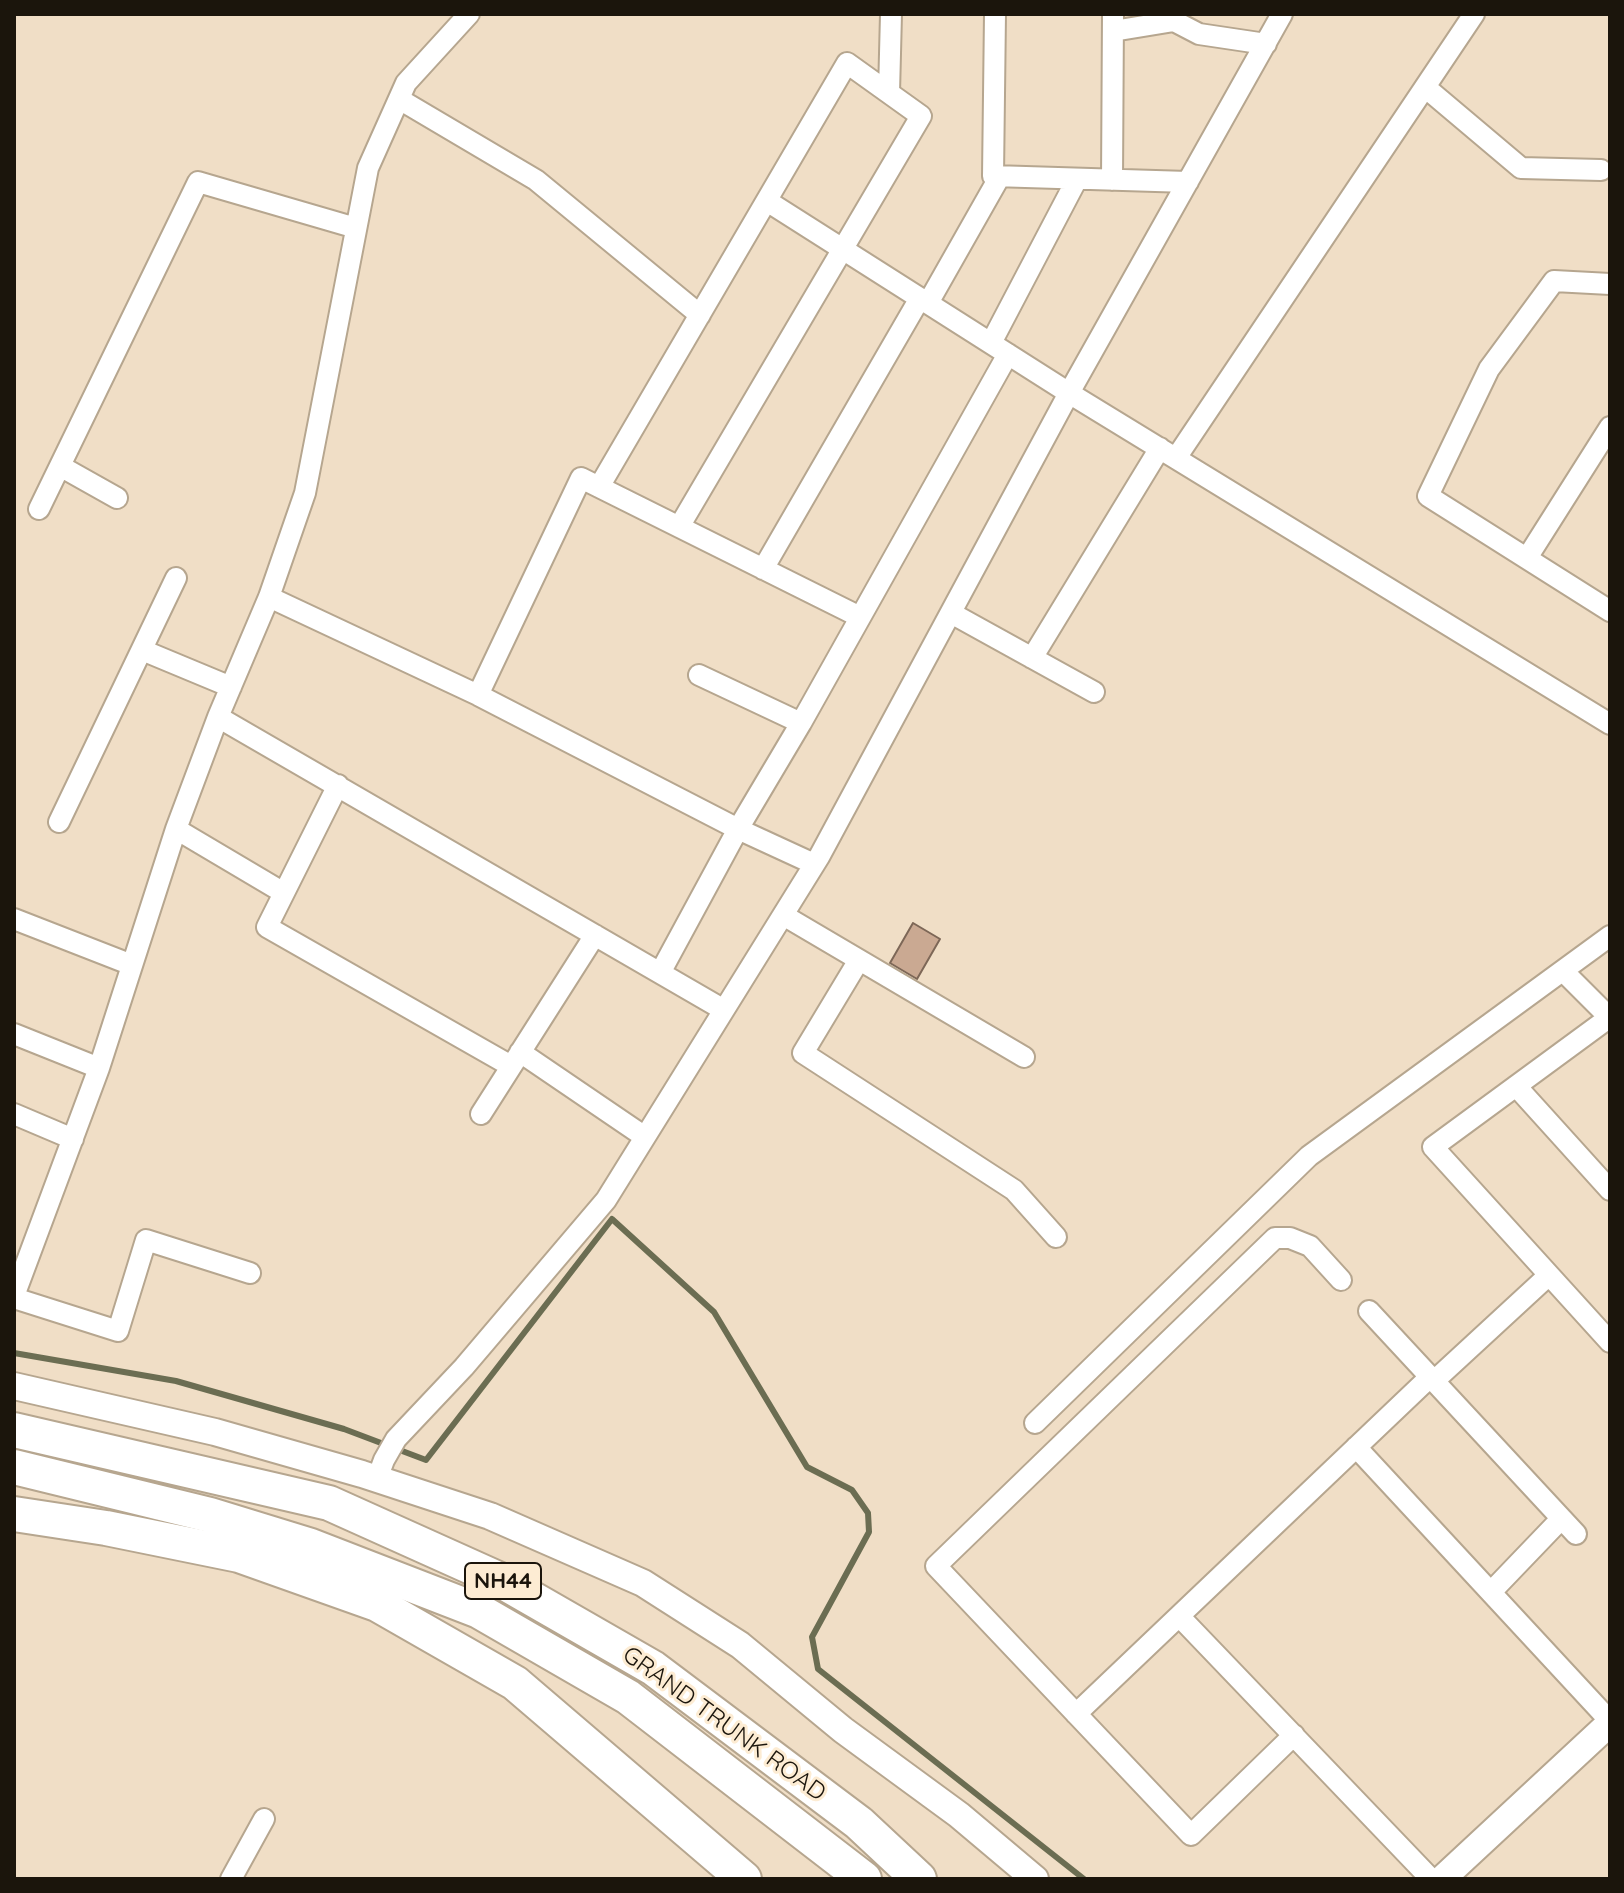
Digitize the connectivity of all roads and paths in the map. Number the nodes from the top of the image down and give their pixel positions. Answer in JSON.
{"nodes":[{"id":1,"x":469,"y":14,"type":"edge"},
{"id":2,"x":891,"y":14,"type":"edge"},
{"id":3,"x":995,"y":14,"type":"edge"},
{"id":4,"x":1282,"y":14,"type":"edge"},
{"id":5,"x":1474,"y":14,"type":"edge"},
{"id":6,"x":1113,"y":23,"type":"edge"},
{"id":7,"x":1266,"y":44,"type":"junction"},
{"id":8,"x":1425,"y":87,"type":"junction"},
{"id":9,"x":889,"y":93,"type":"junction"},
{"id":10,"x":399,"y":99,"type":"junction"},
{"id":11,"x":1601,"y":170,"type":"dead end"},
{"id":12,"x":1000,"y":176,"type":"junction"},
{"id":13,"x":1077,"y":179,"type":"junction"},
{"id":14,"x":1112,"y":180,"type":"junction"},
{"id":15,"x":1188,"y":182,"type":"junction"},
{"id":16,"x":767,"y":201,"type":"junction"},
{"id":17,"x":356,"y":228,"type":"junction"},
{"id":18,"x":843,"y":249,"type":"junction"},
{"id":19,"x":1610,"y":284,"type":"edge"},
{"id":20,"x":924,"y":301,"type":"junction"},
{"id":21,"x":700,"y":315,"type":"junction"},
{"id":22,"x":999,"y":348,"type":"junction"},
{"id":23,"x":1069,"y":393,"type":"junction"},
{"id":24,"x":1610,"y":427,"type":"edge"},
{"id":25,"x":1168,"y":453,"type":"junction"},
{"id":26,"x":60,"y":466,"type":"junction"},
{"id":27,"x":599,"y":487,"type":"junction"},
{"id":28,"x":117,"y":498,"type":"dead end"},
{"id":29,"x":39,"y":509,"type":"dead end"},
{"id":30,"x":679,"y":527,"type":"junction"},
{"id":31,"x":1527,"y":558,"type":"junction"},
{"id":32,"x":763,"y":569,"type":"junction"},
{"id":33,"x":176,"y":578,"type":"dead end"},
{"id":34,"x":269,"y":597,"type":"junction"},
{"id":35,"x":1610,"y":611,"type":"edge"},
{"id":36,"x":951,"y":613,"type":"junction"},
{"id":37,"x":860,"y":617,"type":"junction"},
{"id":38,"x":142,"y":650,"type":"junction"},
{"id":39,"x":1032,"y":658,"type":"junction"},
{"id":40,"x":699,"y":675,"type":"dead end"},
{"id":41,"x":231,"y":687,"type":"junction"},
{"id":42,"x":1094,"y":692,"type":"dead end"},
{"id":43,"x":478,"y":695,"type":"junction"},
{"id":44,"x":218,"y":717,"type":"junction"},
{"id":45,"x":801,"y":723,"type":"junction"},
{"id":46,"x":1610,"y":724,"type":"edge"},
{"id":47,"x":338,"y":785,"type":"junction"},
{"id":48,"x":59,"y":822,"type":"dead end"},
{"id":49,"x":176,"y":829,"type":"junction"},
{"id":50,"x":738,"y":829,"type":"junction"},
{"id":51,"x":814,"y":864,"type":"junction"},
{"id":52,"x":284,"y":893,"type":"junction"},
{"id":53,"x":783,"y":915,"type":"junction"},
{"id":54,"x":14,"y":919,"type":"edge"},
{"id":55,"x":595,"y":935,"type":"junction"},
{"id":56,"x":1610,"y":936,"type":"edge"},
{"id":57,"x":859,"y":960,"type":"junction"},
{"id":58,"x":132,"y":965,"type":"junction"},
{"id":59,"x":1563,"y":971,"type":"junction"},
{"id":60,"x":660,"y":973,"type":"junction"},
{"id":61,"x":724,"y":1010,"type":"junction"},
{"id":62,"x":1610,"y":1017,"type":"edge"},
{"id":63,"x":14,"y":1034,"type":"edge"},
{"id":64,"x":1024,"y":1057,"type":"dead end"},
{"id":65,"x":516,"y":1059,"type":"junction"},
{"id":66,"x":99,"y":1068,"type":"junction"},
{"id":67,"x":1516,"y":1086,"type":"junction"},
{"id":68,"x":14,"y":1114,"type":"edge"},
{"id":69,"x":481,"y":1114,"type":"dead end"},
{"id":70,"x":645,"y":1137,"type":"junction"},
{"id":71,"x":73,"y":1139,"type":"junction"},
{"id":72,"x":1610,"y":1190,"type":"edge"},
{"id":73,"x":1056,"y":1237,"type":"dead end"},
{"id":74,"x":250,"y":1273,"type":"dead end"},
{"id":75,"x":1549,"y":1275,"type":"junction"},
{"id":76,"x":1341,"y":1280,"type":"dead end"},
{"id":77,"x":14,"y":1297,"type":"edge"},
{"id":78,"x":1369,"y":1311,"type":"dead end"},
{"id":79,"x":1610,"y":1342,"type":"edge"},
{"id":80,"x":1432,"y":1379,"type":"junction"},
{"id":81,"x":14,"y":1386,"type":"edge"},
{"id":82,"x":1035,"y":1423,"type":"dead end"},
{"id":83,"x":14,"y":1430,"type":"edge"},
{"id":84,"x":1356,"y":1447,"type":"junction"},
{"id":85,"x":14,"y":1467,"type":"edge"},
{"id":86,"x":380,"y":1470,"type":"junction"},
{"id":87,"x":14,"y":1514,"type":"edge"},
{"id":88,"x":1561,"y":1519,"type":"junction"},
{"id":89,"x":1576,"y":1534,"type":"dead end"},
{"id":90,"x":1491,"y":1592,"type":"junction"},
{"id":91,"x":1179,"y":1616,"type":"junction"},
{"id":92,"x":1076,"y":1714,"type":"junction"},
{"id":93,"x":1610,"y":1722,"type":"edge"},
{"id":94,"x":1294,"y":1735,"type":"junction"},
{"id":95,"x":264,"y":1819,"type":"dead end"},
{"id":96,"x":236,"y":1877,"type":"edge"},
{"id":97,"x":744,"y":1879,"type":"edge"},
{"id":98,"x":864,"y":1879,"type":"edge"},
{"id":99,"x":919,"y":1879,"type":"edge"},
{"id":100,"x":1035,"y":1879,"type":"edge"},
{"id":101,"x":1431,"y":1879,"type":"edge"},
{"id":102,"x":1442,"y":1879,"type":"edge"}],
"edges":[{"from":1,"to":10,"type":"street"},
{"from":2,"to":9,"type":"street"},
{"from":3,"to":12,"type":"street"},
{"from":4,"to":7,"type":"street"},
{"from":5,"to":8,"type":"street"},
{"from":6,"to":7,"type":"street"},
{"from":6,"to":14,"type":"street"},
{"from":7,"to":15,"type":"street"},
{"from":8,"to":11,"type":"street"},
{"from":8,"to":25,"type":"street"},
{"from":9,"to":16,"type":"street"},
{"from":9,"to":18,"type":"street"},
{"from":10,"to":17,"type":"street"},
{"from":10,"to":21,"type":"street"},
{"from":12,"to":13,"type":"street"},
{"from":12,"to":20,"type":"street"},
{"from":13,"to":14,"type":"street"},
{"from":13,"to":22,"type":"street"},
{"from":14,"to":15,"type":"street"},
{"from":15,"to":23,"type":"street"},
{"from":16,"to":18,"type":"street"},
{"from":16,"to":21,"type":"street"},
{"from":17,"to":26,"type":"street"},
{"from":17,"to":34,"type":"street"},
{"from":18,"to":20,"type":"street"},
{"from":18,"to":30,"type":"street"},
{"from":19,"to":31,"type":"street"},
{"from":20,"to":22,"type":"street"},
{"from":20,"to":32,"type":"street"},
{"from":21,"to":27,"type":"street"},
{"from":22,"to":23,"type":"street"},
{"from":22,"to":37,"type":"street"},
{"from":23,"to":25,"type":"street"},
{"from":23,"to":36,"type":"street"},
{"from":24,"to":31,"type":"street"},
{"from":25,"to":39,"type":"street"},
{"from":25,"to":46,"type":"street"},
{"from":26,"to":28,"type":"street"},
{"from":26,"to":29,"type":"street"},
{"from":27,"to":30,"type":"street"},
{"from":27,"to":43,"type":"street"},
{"from":30,"to":32,"type":"street"},
{"from":31,"to":35,"type":"street"},
{"from":32,"to":37,"type":"street"},
{"from":33,"to":38,"type":"street"},
{"from":34,"to":41,"type":"street"},
{"from":34,"to":43,"type":"street"},
{"from":36,"to":39,"type":"street"},
{"from":36,"to":51,"type":"street"},
{"from":37,"to":45,"type":"street"},
{"from":38,"to":41,"type":"street"},
{"from":38,"to":48,"type":"street"},
{"from":39,"to":42,"type":"street"},
{"from":40,"to":45,"type":"street"},
{"from":41,"to":44,"type":"street"},
{"from":43,"to":50,"type":"street"},
{"from":44,"to":47,"type":"street"},
{"from":44,"to":49,"type":"street"},
{"from":45,"to":50,"type":"street"},
{"from":47,"to":52,"type":"street"},
{"from":47,"to":55,"type":"street"},
{"from":49,"to":52,"type":"street"},
{"from":49,"to":58,"type":"street"},
{"from":50,"to":51,"type":"street"},
{"from":50,"to":60,"type":"street"},
{"from":51,"to":53,"type":"street"},
{"from":52,"to":65,"type":"street"},
{"from":53,"to":57,"type":"street"},
{"from":53,"to":61,"type":"street"},
{"from":54,"to":58,"type":"street"},
{"from":55,"to":60,"type":"street"},
{"from":55,"to":65,"type":"street"},
{"from":56,"to":59,"type":"street"},
{"from":57,"to":64,"type":"street"},
{"from":57,"to":73,"type":"street"},
{"from":58,"to":66,"type":"street"},
{"from":59,"to":62,"type":"street"},
{"from":59,"to":82,"type":"street"},
{"from":60,"to":61,"type":"street"},
{"from":61,"to":70,"type":"street"},
{"from":62,"to":67,"type":"street"},
{"from":63,"to":66,"type":"street"},
{"from":65,"to":69,"type":"street"},
{"from":65,"to":70,"type":"street"},
{"from":66,"to":71,"type":"street"},
{"from":67,"to":72,"type":"street"},
{"from":67,"to":75,"type":"street"},
{"from":68,"to":71,"type":"street"},
{"from":70,"to":86,"type":"street"},
{"from":71,"to":77,"type":"street"},
{"from":74,"to":77,"type":"street"},
{"from":75,"to":79,"type":"street"},
{"from":75,"to":80,"type":"street"},
{"from":76,"to":92,"type":"street"},
{"from":78,"to":80,"type":"street"},
{"from":80,"to":84,"type":"street"},
{"from":80,"to":88,"type":"street"},
{"from":81,"to":86,"type":"street"},
{"from":83,"to":99,"type":"main road","name":"GRAND TRUNK ROAD","number":"NH44"},
{"from":84,"to":90,"type":"street"},
{"from":84,"to":91,"type":"street"},
{"from":85,"to":98,"type":"main road","name":"GRAND TRUNK ROAD","number":"NH44"},
{"from":86,"to":100,"type":"street"},
{"from":87,"to":97,"type":"main road"},
{"from":88,"to":89,"type":"street"},
{"from":88,"to":90,"type":"street"},
{"from":90,"to":93,"type":"street"},
{"from":91,"to":92,"type":"street"},
{"from":91,"to":94,"type":"street"},
{"from":92,"to":94,"type":"street"},
{"from":93,"to":102,"type":"street"},
{"from":94,"to":101,"type":"street"},
{"from":95,"to":96,"type":"street"}]}
